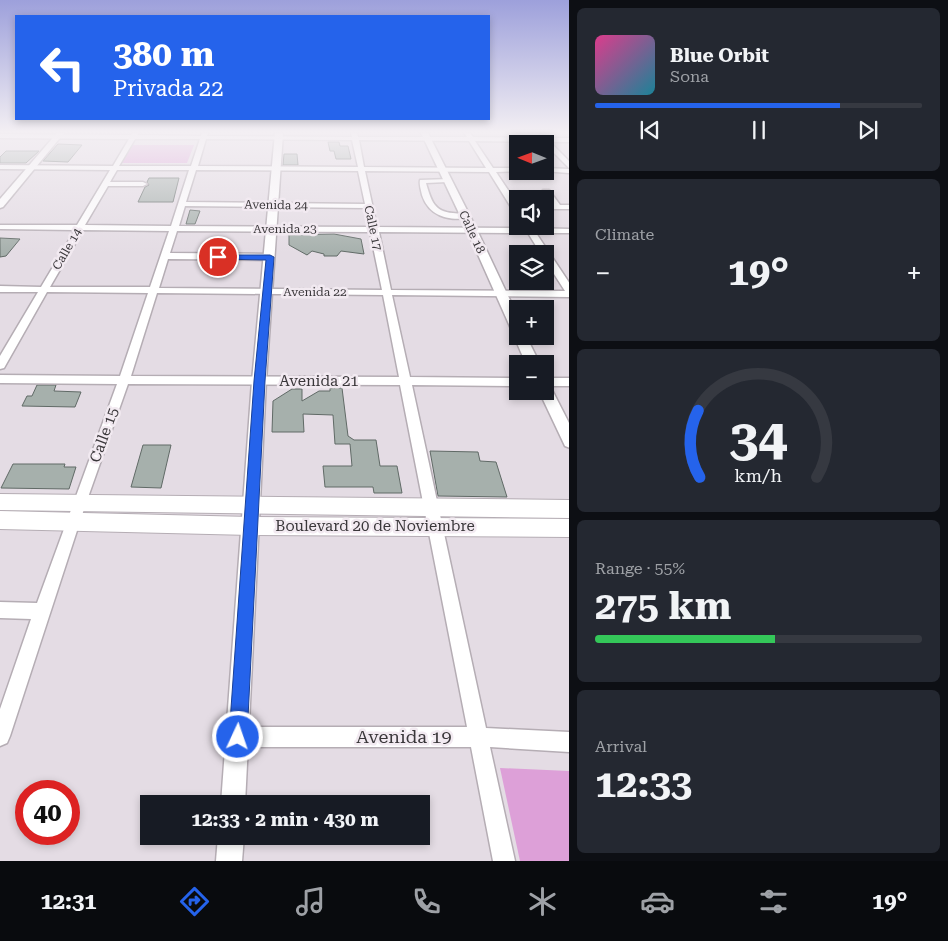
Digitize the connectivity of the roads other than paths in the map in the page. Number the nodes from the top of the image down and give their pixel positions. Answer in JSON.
{"nodes":[{"id":1,"x":27,"y":173,"type":"edge"},
{"id":2,"x":112,"y":173,"type":"edge"},
{"id":3,"x":193,"y":173,"type":"edge"},
{"id":4,"x":277,"y":173,"type":"edge"},
{"id":5,"x":362,"y":173,"type":"edge"},
{"id":6,"x":444,"y":173,"type":"edge"},
{"id":7,"x":492,"y":173,"type":"edge"},
{"id":8,"x":447,"y":180,"type":"junction"},
{"id":9,"x":106,"y":184,"type":"junction"},
{"id":10,"x":144,"y":184,"type":"dead end"},
{"id":11,"x":509,"y":198,"type":"edge"},
{"id":12,"x":554,"y":202,"type":"edge"},
{"id":13,"x":183,"y":204,"type":"junction"},
{"id":14,"x":0,"y":205,"type":"edge"},
{"id":15,"x":275,"y":206,"type":"junction"},
{"id":16,"x":369,"y":206,"type":"junction"},
{"id":17,"x":554,"y":207,"type":"edge"},
{"id":18,"x":558,"y":207,"type":"junction"},
{"id":19,"x":569,"y":207,"type":"edge"},
{"id":20,"x":465,"y":216,"type":"junction"},
{"id":21,"x":0,"y":227,"type":"edge"},
{"id":22,"x":80,"y":228,"type":"junction"},
{"id":23,"x":175,"y":228,"type":"junction"},
{"id":24,"x":273,"y":229,"type":"junction"},
{"id":25,"x":509,"y":229,"type":"edge"},
{"id":26,"x":374,"y":230,"type":"junction"},
{"id":27,"x":472,"y":230,"type":"junction"},
{"id":28,"x":554,"y":230,"type":"edge"},
{"id":29,"x":569,"y":231,"type":"edge"},
{"id":30,"x":533,"y":235,"type":"edge"},
{"id":31,"x":165,"y":256,"type":"junction"},
{"id":32,"x":270,"y":257,"type":"junction"},
{"id":33,"x":0,"y":289,"type":"edge"},
{"id":34,"x":44,"y":289,"type":"junction"},
{"id":35,"x":154,"y":290,"type":"junction"},
{"id":36,"x":267,"y":292,"type":"junction"},
{"id":37,"x":386,"y":293,"type":"junction"},
{"id":38,"x":500,"y":293,"type":"junction"},
{"id":39,"x":569,"y":293,"type":"edge"},
{"id":40,"x":509,"y":312,"type":"edge"},
{"id":41,"x":0,"y":365,"type":"edge"},
{"id":42,"x":0,"y":379,"type":"edge"},
{"id":43,"x":124,"y":380,"type":"junction"},
{"id":44,"x":260,"y":381,"type":"junction"},
{"id":45,"x":405,"y":381,"type":"junction"},
{"id":46,"x":509,"y":382,"type":"edge"},
{"id":47,"x":554,"y":382,"type":"edge"},
{"id":48,"x":569,"y":382,"type":"edge"},
{"id":49,"x":550,"y":400,"type":"edge"},
{"id":50,"x":569,"y":442,"type":"edge"},
{"id":51,"x":0,"y":502,"type":"edge"},
{"id":52,"x":252,"y":505,"type":"junction"},
{"id":53,"x":569,"y":509,"type":"edge"},
{"id":54,"x":76,"y":512,"type":"junction"},
{"id":55,"x":433,"y":517,"type":"junction"},
{"id":56,"x":0,"y":520,"type":"edge"},
{"id":57,"x":251,"y":526,"type":"junction"},
{"id":58,"x":569,"y":528,"type":"edge"},
{"id":59,"x":0,"y":610,"type":"edge"},
{"id":60,"x":44,"y":611,"type":"junction"},
{"id":61,"x":2,"y":726,"type":"edge"},
{"id":62,"x":238,"y":737,"type":"junction"},
{"id":63,"x":478,"y":737,"type":"junction"},
{"id":64,"x":569,"y":742,"type":"edge"},
{"id":65,"x":234,"y":795,"type":"edge"},
{"id":66,"x":230,"y":845,"type":"edge"},
{"id":67,"x":229,"y":861,"type":"edge"},
{"id":68,"x":504,"y":861,"type":"edge"}],
"edges":[{"from":1,"to":14,"type":"street"},
{"from":2,"to":9,"type":"street","name":"Calle 14"},
{"from":3,"to":13,"type":"street","name":"Calle 15"},
{"from":4,"to":15,"type":"street"},
{"from":5,"to":16,"type":"street","name":"Calle 17"},
{"from":6,"to":8,"type":"street","name":"Calle 18"},
{"from":7,"to":11,"type":"street"},
{"from":8,"to":20,"type":"street","name":"Calle 18"},
{"from":8,"to":20,"type":"street"},
{"from":9,"to":10,"type":"street"},
{"from":9,"to":22,"type":"street","name":"Calle 14"},
{"from":12,"to":18,"type":"street"},
{"from":13,"to":15,"type":"street","name":"Avenida 24"},
{"from":13,"to":23,"type":"street","name":"Calle 15"},
{"from":15,"to":16,"type":"street","name":"Avenida 24"},
{"from":15,"to":24,"type":"street"},
{"from":16,"to":26,"type":"street","name":"Calle 17"},
{"from":17,"to":18,"type":"street"},
{"from":18,"to":19,"type":"street"},
{"from":20,"to":27,"type":"street","name":"Calle 18"},
{"from":21,"to":22,"type":"street","name":"Avenida 23"},
{"from":22,"to":23,"type":"street","name":"Avenida 23"},
{"from":22,"to":34,"type":"street","name":"Calle 14"},
{"from":23,"to":24,"type":"street","name":"Avenida 23"},
{"from":23,"to":31,"type":"street","name":"Calle 15"},
{"from":24,"to":26,"type":"street","name":"Avenida 23"},
{"from":24,"to":32,"type":"street"},
{"from":25,"to":27,"type":"street","name":"Avenida 23"},
{"from":26,"to":27,"type":"street","name":"Avenida 23"},
{"from":26,"to":37,"type":"street","name":"Calle 17"},
{"from":27,"to":38,"type":"street","name":"Calle 18"},
{"from":28,"to":29,"type":"street","name":"Avenida 23"},
{"from":30,"to":39,"type":"street"},
{"from":31,"to":32,"type":"street"},
{"from":31,"to":35,"type":"street","name":"Calle 15"},
{"from":32,"to":36,"type":"street"},
{"from":33,"to":34,"type":"street","name":"Avenida 22"},
{"from":34,"to":35,"type":"street","name":"Avenida 22"},
{"from":34,"to":41,"type":"street","name":"Calle 14"},
{"from":35,"to":36,"type":"street","name":"Avenida 22"},
{"from":35,"to":43,"type":"street","name":"Calle 15"},
{"from":36,"to":37,"type":"street","name":"Avenida 22"},
{"from":36,"to":44,"type":"street"},
{"from":37,"to":38,"type":"street","name":"Avenida 22"},
{"from":37,"to":45,"type":"street","name":"Calle 17"},
{"from":38,"to":39,"type":"street","name":"Avenida 22"},
{"from":38,"to":40,"type":"street","name":"Calle 18"},
{"from":42,"to":43,"type":"street","name":"Avenida 21"},
{"from":43,"to":44,"type":"street","name":"Avenida 21"},
{"from":43,"to":54,"type":"street","name":"Calle 15"},
{"from":44,"to":45,"type":"street","name":"Avenida 21"},
{"from":44,"to":52,"type":"street"},
{"from":45,"to":46,"type":"street","name":"Avenida 21"},
{"from":45,"to":55,"type":"street","name":"Calle 17"},
{"from":47,"to":48,"type":"street"},
{"from":49,"to":50,"type":"street"},
{"from":51,"to":54,"type":"main road","name":"Boulevard 20 de Noviembre"},
{"from":52,"to":54,"type":"main road","name":"Boulevard 20 de Noviembre"},
{"from":52,"to":55,"type":"main road","name":"Boulevard 20 de Noviembre"},
{"from":52,"to":57,"type":"street"},
{"from":53,"to":55,"type":"main road","name":"Boulevard 20 de Noviembre"},
{"from":54,"to":56,"type":"main road","name":"Boulevard 20 de Noviembre"},
{"from":54,"to":57,"type":"main road","name":"Boulevard 20 de Noviembre"},
{"from":54,"to":60,"type":"street","name":"Calle 15"},
{"from":55,"to":57,"type":"main road","name":"Boulevard 20 de Noviembre"},
{"from":55,"to":58,"type":"main road","name":"Boulevard 20 de Noviembre"},
{"from":55,"to":63,"type":"street","name":"Calle 17"},
{"from":57,"to":62,"type":"street"},
{"from":59,"to":60,"type":"street"},
{"from":60,"to":61,"type":"street","name":"Calle 15"},
{"from":62,"to":63,"type":"street","name":"Avenida 19"},
{"from":62,"to":65,"type":"street"},
{"from":63,"to":64,"type":"street","name":"Avenida 19"},
{"from":63,"to":68,"type":"street","name":"Calle 17"},
{"from":66,"to":67,"type":"street"}]}
